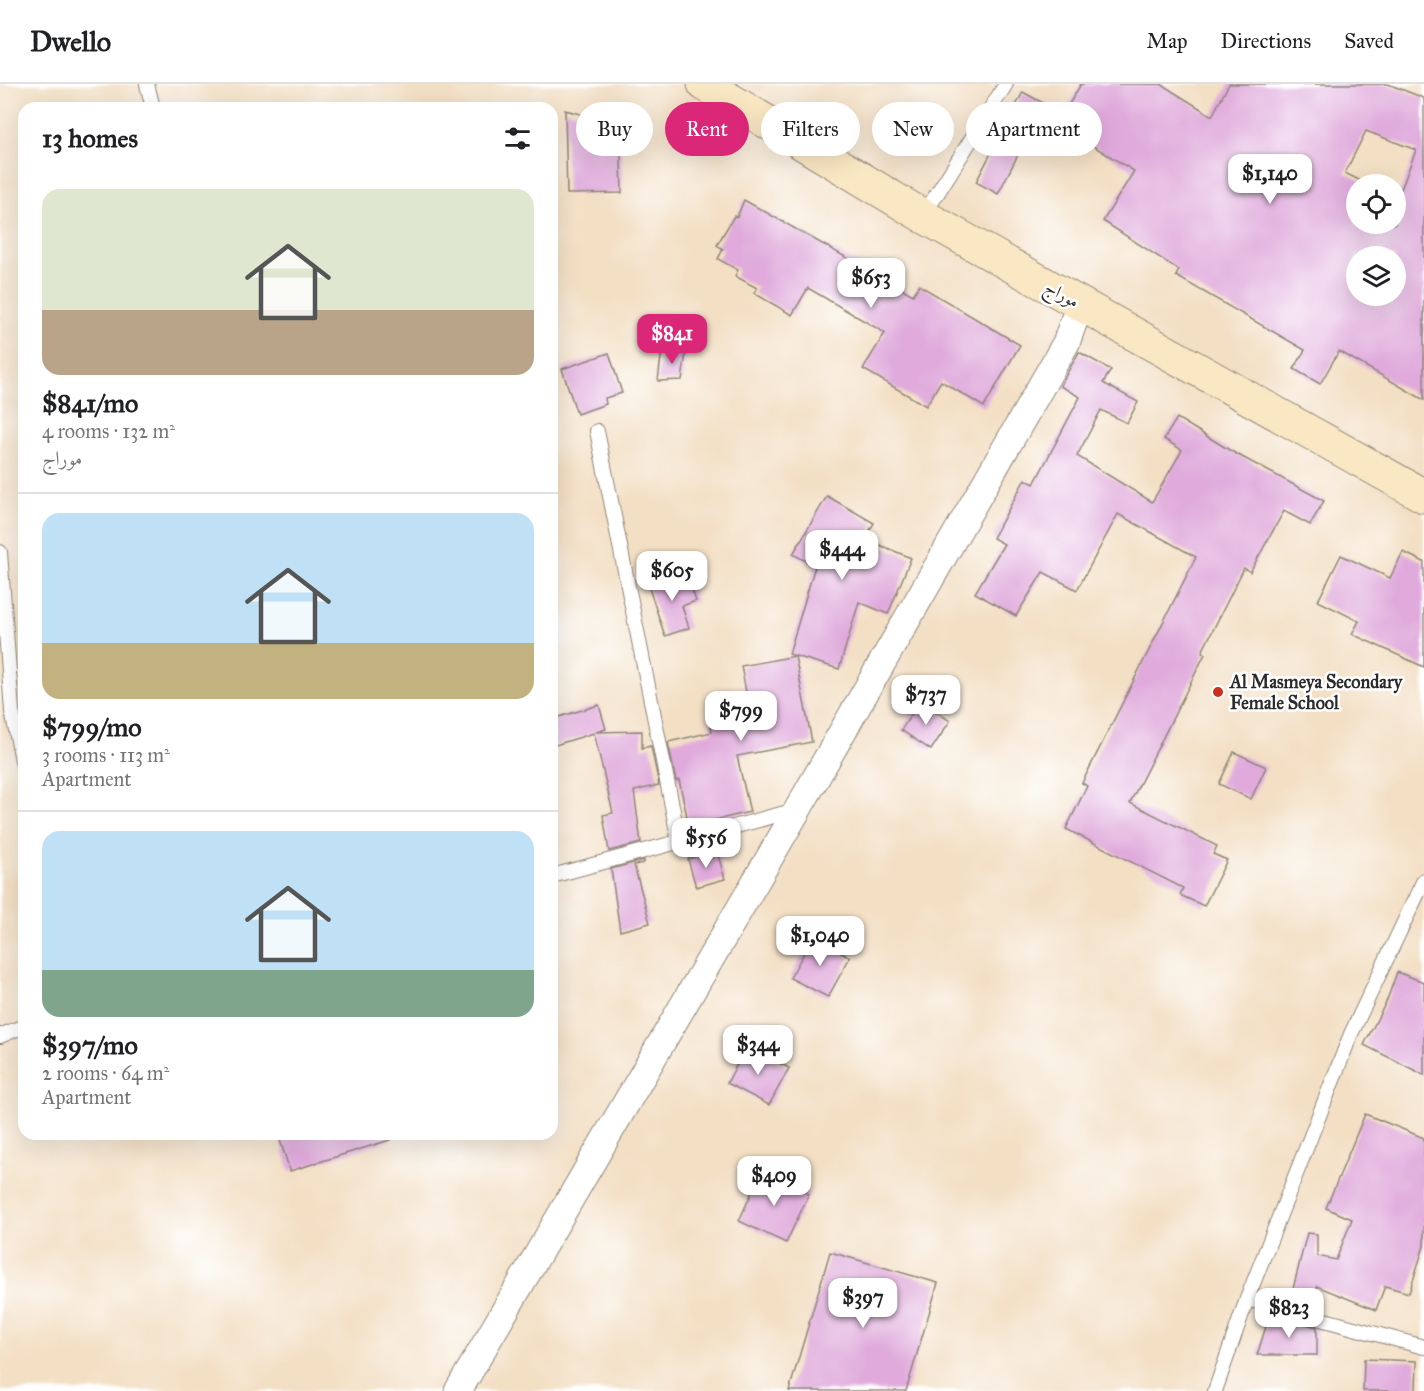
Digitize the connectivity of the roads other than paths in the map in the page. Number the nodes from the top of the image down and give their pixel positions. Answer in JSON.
{"nodes":[{"id":1,"x":147,"y":84,"type":"edge"},
{"id":2,"x":704,"y":84,"type":"edge"},
{"id":3,"x":1006,"y":84,"type":"edge"},
{"id":4,"x":152,"y":102,"type":"edge"},
{"id":5,"x":923,"y":216,"type":"junction"},
{"id":6,"x":1080,"y":304,"type":"junction"},
{"id":7,"x":597,"y":431,"type":"dead end"},
{"id":8,"x":1424,"y":496,"type":"edge"},
{"id":9,"x":0,"y":552,"type":"edge"},
{"id":10,"x":18,"y":740,"type":"edge"},
{"id":11,"x":798,"y":809,"type":"junction"},
{"id":12,"x":679,"y":841,"type":"junction"},
{"id":13,"x":558,"y":874,"type":"edge"},
{"id":14,"x":1424,"y":880,"type":"edge"},
{"id":15,"x":18,"y":1028,"type":"edge"},
{"id":16,"x":0,"y":1036,"type":"edge"},
{"id":17,"x":1247,"y":1299,"type":"junction"},
{"id":18,"x":1424,"y":1347,"type":"edge"},
{"id":19,"x":458,"y":1391,"type":"edge"},
{"id":20,"x":1215,"y":1391,"type":"edge"}],
"edges":[{"from":1,"to":4,"type":"lane"},
{"from":2,"to":5,"type":"main road","name":"موراج"},
{"from":3,"to":5,"type":"lane"},
{"from":5,"to":6,"type":"main road","name":"موراج"},
{"from":6,"to":8,"type":"main road","name":"موراج"},
{"from":6,"to":11,"type":"street"},
{"from":7,"to":12,"type":"lane"},
{"from":9,"to":10,"type":"lane"},
{"from":11,"to":12,"type":"lane"},
{"from":11,"to":19,"type":"street"},
{"from":12,"to":13,"type":"lane"},
{"from":14,"to":17,"type":"lane"},
{"from":15,"to":16,"type":"lane"},
{"from":17,"to":18,"type":"lane"},
{"from":17,"to":20,"type":"lane"}]}
